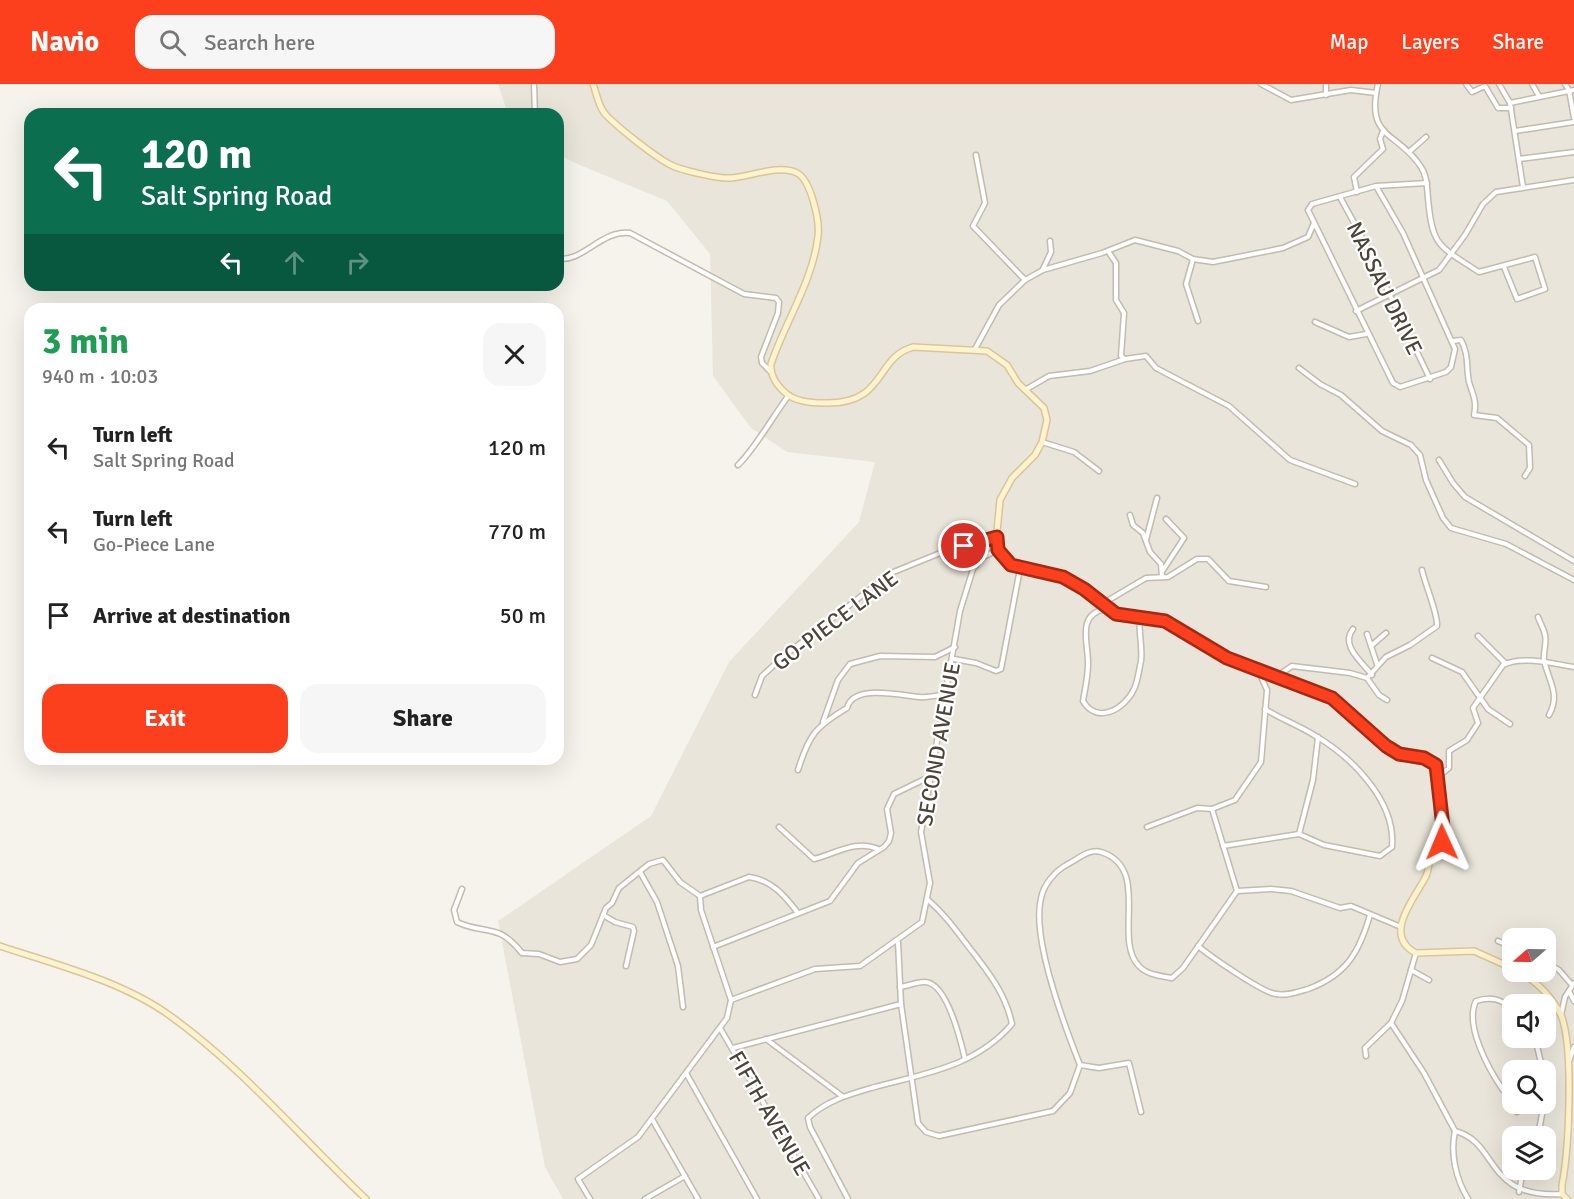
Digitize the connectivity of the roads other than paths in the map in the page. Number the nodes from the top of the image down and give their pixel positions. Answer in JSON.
{"nodes":[{"id":1,"x":534,"y":84,"type":"edge"},
{"id":2,"x":593,"y":84,"type":"edge"},
{"id":3,"x":1261,"y":84,"type":"edge"},
{"id":4,"x":1326,"y":84,"type":"edge"},
{"id":5,"x":1378,"y":84,"type":"edge"},
{"id":6,"x":1466,"y":84,"type":"edge"},
{"id":7,"x":1498,"y":84,"type":"edge"},
{"id":8,"x":1532,"y":84,"type":"edge"},
{"id":9,"x":1565,"y":84,"type":"edge"},
{"id":10,"x":1571,"y":90,"type":"edge"},
{"id":11,"x":1376,"y":93,"type":"junction"},
{"id":12,"x":1326,"y":95,"type":"junction"},
{"id":13,"x":1539,"y":96,"type":"junction"},
{"id":14,"x":1510,"y":103,"type":"junction"},
{"id":15,"x":535,"y":108,"type":"edge"},
{"id":16,"x":1511,"y":108,"type":"junction"},
{"id":17,"x":1574,"y":120,"type":"edge"},
{"id":18,"x":1383,"y":131,"type":"junction"},
{"id":19,"x":1515,"y":131,"type":"junction"},
{"id":20,"x":1426,"y":137,"type":"dead end"},
{"id":21,"x":1409,"y":152,"type":"junction"},
{"id":22,"x":1574,"y":152,"type":"edge"},
{"id":23,"x":976,"y":155,"type":"dead end"},
{"id":24,"x":1519,"y":159,"type":"junction"},
{"id":25,"x":1574,"y":180,"type":"edge"},
{"id":26,"x":1427,"y":183,"type":"junction"},
{"id":27,"x":1376,"y":186,"type":"junction"},
{"id":28,"x":1523,"y":187,"type":"junction"},
{"id":29,"x":1357,"y":192,"type":"junction"},
{"id":30,"x":1340,"y":197,"type":"junction"},
{"id":31,"x":1314,"y":222,"type":"junction"},
{"id":32,"x":1050,"y":240,"type":"dead end"},
{"id":33,"x":1108,"y":251,"type":"junction"},
{"id":34,"x":1452,"y":254,"type":"junction"},
{"id":35,"x":564,"y":258,"type":"edge"},
{"id":36,"x":1193,"y":259,"type":"junction"},
{"id":37,"x":1504,"y":267,"type":"junction"},
{"id":38,"x":1043,"y":270,"type":"junction"},
{"id":39,"x":1423,"y":279,"type":"junction"},
{"id":40,"x":1025,"y":280,"type":"junction"},
{"id":41,"x":1389,"y":295,"type":"junction"},
{"id":42,"x":1356,"y":311,"type":"junction"},
{"id":43,"x":1198,"y":321,"type":"dead end"},
{"id":44,"x":1315,"y":322,"type":"dead end"},
{"id":45,"x":1366,"y":334,"type":"junction"},
{"id":46,"x":1453,"y":341,"type":"junction"},
{"id":47,"x":975,"y":348,"type":"junction"},
{"id":48,"x":1125,"y":359,"type":"junction"},
{"id":49,"x":1299,"y":368,"type":"dead end"},
{"id":50,"x":770,"y":371,"type":"junction"},
{"id":51,"x":1430,"y":380,"type":"junction"},
{"id":52,"x":1025,"y":390,"type":"junction"},
{"id":53,"x":789,"y":395,"type":"junction"},
{"id":54,"x":1042,"y":442,"type":"junction"},
{"id":55,"x":1439,"y":459,"type":"dead end"},
{"id":56,"x":738,"y":465,"type":"dead end"},
{"id":57,"x":1100,"y":471,"type":"dead end"},
{"id":58,"x":1525,"y":476,"type":"dead end"},
{"id":59,"x":1355,"y":484,"type":"dead end"},
{"id":60,"x":1157,"y":498,"type":"dead end"},
{"id":61,"x":1130,"y":515,"type":"dead end"},
{"id":62,"x":1166,"y":519,"type":"dead end"},
{"id":63,"x":997,"y":537,"type":"junction"},
{"id":64,"x":1146,"y":540,"type":"junction"},
{"id":65,"x":998,"y":550,"type":"junction"},
{"id":66,"x":1574,"y":561,"type":"edge"},
{"id":67,"x":1020,"y":569,"type":"junction"},
{"id":68,"x":1163,"y":570,"type":"junction"},
{"id":69,"x":1422,"y":570,"type":"dead end"},
{"id":70,"x":1162,"y":578,"type":"junction"},
{"id":71,"x":1574,"y":580,"type":"edge"},
{"id":72,"x":1266,"y":587,"type":"dead end"},
{"id":73,"x":1104,"y":607,"type":"junction"},
{"id":74,"x":1538,"y":617,"type":"dead end"},
{"id":75,"x":1140,"y":618,"type":"junction"},
{"id":76,"x":1353,"y":628,"type":"dead end"},
{"id":77,"x":1386,"y":633,"type":"dead end"},
{"id":78,"x":1367,"y":634,"type":"dead end"},
{"id":79,"x":1478,"y":636,"type":"dead end"},
{"id":80,"x":955,"y":646,"type":"junction"},
{"id":81,"x":1371,"y":646,"type":"junction"},
{"id":82,"x":954,"y":658,"type":"junction"},
{"id":83,"x":1432,"y":658,"type":"dead end"},
{"id":84,"x":1545,"y":662,"type":"junction"},
{"id":85,"x":1505,"y":663,"type":"junction"},
{"id":86,"x":1377,"y":664,"type":"junction"},
{"id":87,"x":1574,"y":667,"type":"edge"},
{"id":88,"x":1258,"y":670,"type":"junction"},
{"id":89,"x":1372,"y":675,"type":"junction"},
{"id":90,"x":1277,"y":676,"type":"junction"},
{"id":91,"x":1367,"y":678,"type":"junction"},
{"id":92,"x":947,"y":694,"type":"junction"},
{"id":93,"x":755,"y":695,"type":"dead end"},
{"id":94,"x":1479,"y":698,"type":"junction"},
{"id":95,"x":1387,"y":700,"type":"dead end"},
{"id":96,"x":1265,"y":709,"type":"junction"},
{"id":97,"x":1549,"y":715,"type":"dead end"},
{"id":98,"x":822,"y":723,"type":"junction"},
{"id":99,"x":1510,"y":724,"type":"dead end"},
{"id":100,"x":1318,"y":737,"type":"junction"},
{"id":101,"x":798,"y":770,"type":"dead end"},
{"id":102,"x":1439,"y":776,"type":"junction"},
{"id":103,"x":929,"y":777,"type":"junction"},
{"id":104,"x":1212,"y":809,"type":"junction"},
{"id":105,"x":779,"y":827,"type":"dead end"},
{"id":106,"x":1147,"y":827,"type":"dead end"},
{"id":107,"x":1299,"y":834,"type":"junction"},
{"id":108,"x":1223,"y":846,"type":"junction"},
{"id":109,"x":879,"y":849,"type":"junction"},
{"id":110,"x":640,"y":872,"type":"junction"},
{"id":111,"x":462,"y":889,"type":"dead end"},
{"id":112,"x":1237,"y":891,"type":"junction"},
{"id":113,"x":700,"y":896,"type":"junction"},
{"id":114,"x":927,"y":899,"type":"junction"},
{"id":115,"x":798,"y":913,"type":"junction"},
{"id":116,"x":603,"y":915,"type":"junction"},
{"id":117,"x":1370,"y":915,"type":"junction"},
{"id":118,"x":1401,"y":927,"type":"junction"},
{"id":119,"x":898,"y":941,"type":"junction"},
{"id":120,"x":1498,"y":941,"type":"dead end"},
{"id":121,"x":1502,"y":942,"type":"edge"},
{"id":122,"x":0,"y":946,"type":"edge"},
{"id":123,"x":1198,"y":946,"type":"junction"},
{"id":124,"x":713,"y":947,"type":"junction"},
{"id":125,"x":1416,"y":953,"type":"junction"},
{"id":126,"x":1502,"y":964,"type":"edge"},
{"id":127,"x":626,"y":966,"type":"dead end"},
{"id":128,"x":1556,"y":968,"type":"edge"},
{"id":129,"x":1411,"y":970,"type":"junction"},
{"id":130,"x":1429,"y":981,"type":"dead end"},
{"id":131,"x":1533,"y":982,"type":"edge"},
{"id":132,"x":1573,"y":984,"type":"edge"},
{"id":133,"x":900,"y":987,"type":"junction"},
{"id":134,"x":1569,"y":991,"type":"junction"},
{"id":135,"x":731,"y":1000,"type":"junction"},
{"id":136,"x":1502,"y":1001,"type":"edge"},
{"id":137,"x":1574,"y":1001,"type":"edge"},
{"id":138,"x":901,"y":1004,"type":"junction"},
{"id":139,"x":682,"y":1007,"type":"dead end"},
{"id":140,"x":1561,"y":1016,"type":"junction"},
{"id":141,"x":1390,"y":1023,"type":"junction"},
{"id":142,"x":720,"y":1028,"type":"junction"},
{"id":143,"x":766,"y":1039,"type":"junction"},
{"id":144,"x":1574,"y":1047,"type":"edge"},
{"id":145,"x":733,"y":1048,"type":"junction"},
{"id":146,"x":1366,"y":1056,"type":"dead end"},
{"id":147,"x":965,"y":1059,"type":"junction"},
{"id":148,"x":1568,"y":1061,"type":"junction"},
{"id":149,"x":1080,"y":1065,"type":"junction"},
{"id":150,"x":686,"y":1073,"type":"junction"},
{"id":151,"x":910,"y":1078,"type":"junction"},
{"id":152,"x":1502,"y":1089,"type":"edge"},
{"id":153,"x":842,"y":1096,"type":"junction"},
{"id":154,"x":1141,"y":1112,"type":"dead end"},
{"id":155,"x":651,"y":1119,"type":"junction"},
{"id":156,"x":1455,"y":1131,"type":"junction"},
{"id":157,"x":685,"y":1176,"type":"junction"},
{"id":158,"x":1521,"y":1180,"type":"edge"},
{"id":159,"x":1519,"y":1192,"type":"junction"},
{"id":160,"x":1562,"y":1194,"type":"junction"},
{"id":161,"x":366,"y":1199,"type":"edge"},
{"id":162,"x":590,"y":1199,"type":"edge"},
{"id":163,"x":645,"y":1199,"type":"edge"},
{"id":164,"x":698,"y":1199,"type":"edge"},
{"id":165,"x":756,"y":1199,"type":"edge"},
{"id":166,"x":819,"y":1199,"type":"edge"},
{"id":167,"x":848,"y":1199,"type":"edge"},
{"id":168,"x":1468,"y":1199,"type":"edge"},
{"id":169,"x":1567,"y":1199,"type":"edge"}],
"edges":[{"from":1,"to":15,"type":"street"},
{"from":2,"to":50,"type":"street"},
{"from":3,"to":12,"type":"street"},
{"from":4,"to":12,"type":"street"},
{"from":5,"to":11,"type":"street"},
{"from":6,"to":16,"type":"street"},
{"from":7,"to":14,"type":"street"},
{"from":8,"to":13,"type":"street"},
{"from":9,"to":10,"type":"street"},
{"from":10,"to":13,"type":"street"},
{"from":10,"to":17,"type":"street"},
{"from":11,"to":12,"type":"street"},
{"from":11,"to":18,"type":"street"},
{"from":13,"to":14,"type":"street"},
{"from":14,"to":16,"type":"street"},
{"from":16,"to":19,"type":"street"},
{"from":17,"to":19,"type":"street"},
{"from":18,"to":21,"type":"street"},
{"from":18,"to":29,"type":"street"},
{"from":19,"to":24,"type":"street"},
{"from":20,"to":21,"type":"street"},
{"from":21,"to":26,"type":"street"},
{"from":22,"to":24,"type":"street"},
{"from":23,"to":40,"type":"street"},
{"from":24,"to":28,"type":"street"},
{"from":25,"to":28,"type":"street"},
{"from":26,"to":27,"type":"street"},
{"from":26,"to":34,"type":"street"},
{"from":27,"to":29,"type":"street"},
{"from":27,"to":39,"type":"street"},
{"from":28,"to":34,"type":"street"},
{"from":29,"to":30,"type":"street"},
{"from":30,"to":31,"type":"street"},
{"from":30,"to":41,"type":"street","name":"NASSAU DRIVE"},
{"from":31,"to":36,"type":"street"},
{"from":31,"to":42,"type":"street"},
{"from":32,"to":38,"type":"street"},
{"from":33,"to":36,"type":"street"},
{"from":33,"to":38,"type":"street"},
{"from":33,"to":48,"type":"street"},
{"from":34,"to":37,"type":"street"},
{"from":34,"to":39,"type":"street"},
{"from":35,"to":50,"type":"street"},
{"from":36,"to":43,"type":"street"},
{"from":37,"to":37,"type":"street"},
{"from":38,"to":40,"type":"street"},
{"from":39,"to":41,"type":"street"},
{"from":39,"to":46,"type":"street"},
{"from":40,"to":47,"type":"street"},
{"from":41,"to":42,"type":"street"},
{"from":41,"to":51,"type":"street","name":"NASSAU DRIVE"},
{"from":42,"to":45,"type":"street"},
{"from":44,"to":45,"type":"street"},
{"from":45,"to":51,"type":"street"},
{"from":46,"to":51,"type":"street"},
{"from":46,"to":58,"type":"street"},
{"from":47,"to":52,"type":"street"},
{"from":47,"to":53,"type":"street"},
{"from":48,"to":52,"type":"street"},
{"from":48,"to":59,"type":"street"},
{"from":49,"to":71,"type":"street"},
{"from":50,"to":53,"type":"street"},
{"from":52,"to":54,"type":"street"},
{"from":53,"to":56,"type":"street"},
{"from":54,"to":57,"type":"street"},
{"from":54,"to":63,"type":"street"},
{"from":55,"to":66,"type":"street"},
{"from":60,"to":64,"type":"street"},
{"from":61,"to":64,"type":"street"},
{"from":62,"to":68,"type":"street"},
{"from":63,"to":65,"type":"street"},
{"from":63,"to":93,"type":"street","name":"GO-PIECE LANE"},
{"from":64,"to":68,"type":"street"},
{"from":65,"to":67,"type":"street"},
{"from":65,"to":80,"type":"street","name":"SECOND AVENUE"},
{"from":67,"to":73,"type":"street"},
{"from":67,"to":82,"type":"street"},
{"from":68,"to":70,"type":"street"},
{"from":69,"to":86,"type":"street"},
{"from":70,"to":72,"type":"street"},
{"from":70,"to":73,"type":"street"},
{"from":73,"to":75,"type":"street"},
{"from":73,"to":75,"type":"street"},
{"from":74,"to":84,"type":"street"},
{"from":75,"to":88,"type":"street"},
{"from":76,"to":89,"type":"street"},
{"from":77,"to":81,"type":"street"},
{"from":78,"to":81,"type":"street"},
{"from":79,"to":85,"type":"street"},
{"from":80,"to":82,"type":"street","name":"SECOND AVENUE"},
{"from":80,"to":98,"type":"street"},
{"from":81,"to":86,"type":"street"},
{"from":82,"to":92,"type":"street","name":"SECOND AVENUE"},
{"from":83,"to":94,"type":"street"},
{"from":84,"to":85,"type":"street"},
{"from":84,"to":87,"type":"street"},
{"from":84,"to":97,"type":"street"},
{"from":85,"to":94,"type":"street"},
{"from":86,"to":89,"type":"street"},
{"from":88,"to":90,"type":"street"},
{"from":88,"to":96,"type":"street"},
{"from":89,"to":91,"type":"street"},
{"from":90,"to":91,"type":"street"},
{"from":90,"to":102,"type":"street"},
{"from":91,"to":95,"type":"street"},
{"from":92,"to":98,"type":"street"},
{"from":92,"to":103,"type":"street","name":"SECOND AVENUE"},
{"from":94,"to":99,"type":"street"},
{"from":94,"to":102,"type":"street"},
{"from":96,"to":100,"type":"street"},
{"from":96,"to":104,"type":"street"},
{"from":98,"to":101,"type":"street"},
{"from":100,"to":107,"type":"street"},
{"from":100,"to":107,"type":"street"},
{"from":102,"to":118,"type":"street"},
{"from":103,"to":109,"type":"street"},
{"from":103,"to":114,"type":"street","name":"SECOND AVENUE"},
{"from":104,"to":106,"type":"street"},
{"from":104,"to":108,"type":"street"},
{"from":105,"to":109,"type":"street"},
{"from":107,"to":108,"type":"street"},
{"from":108,"to":112,"type":"street"},
{"from":109,"to":115,"type":"street"},
{"from":110,"to":113,"type":"street"},
{"from":110,"to":116,"type":"street"},
{"from":110,"to":139,"type":"street"},
{"from":111,"to":116,"type":"street"},
{"from":112,"to":117,"type":"street"},
{"from":112,"to":123,"type":"street"},
{"from":113,"to":115,"type":"street"},
{"from":113,"to":124,"type":"street"},
{"from":114,"to":119,"type":"street","name":"SECOND AVENUE"},
{"from":114,"to":147,"type":"street"},
{"from":115,"to":124,"type":"street"},
{"from":116,"to":127,"type":"street"},
{"from":117,"to":118,"type":"street"},
{"from":117,"to":123,"type":"street"},
{"from":118,"to":125,"type":"street"},
{"from":119,"to":133,"type":"street"},
{"from":119,"to":135,"type":"street","name":"SECOND AVENUE"},
{"from":120,"to":121,"type":"street"},
{"from":122,"to":161,"type":"street"},
{"from":123,"to":149,"type":"street"},
{"from":124,"to":135,"type":"street"},
{"from":125,"to":126,"type":"street"},
{"from":125,"to":129,"type":"street"},
{"from":128,"to":132,"type":"street"},
{"from":129,"to":130,"type":"street"},
{"from":129,"to":141,"type":"street"},
{"from":131,"to":140,"type":"street"},
{"from":132,"to":134,"type":"street"},
{"from":133,"to":138,"type":"street"},
{"from":133,"to":147,"type":"street"},
{"from":134,"to":137,"type":"street"},
{"from":134,"to":140,"type":"street"},
{"from":135,"to":142,"type":"street"},
{"from":136,"to":152,"type":"street"},
{"from":138,"to":143,"type":"street"},
{"from":138,"to":151,"type":"street"},
{"from":140,"to":148,"type":"street"},
{"from":141,"to":146,"type":"street"},
{"from":141,"to":156,"type":"street"},
{"from":142,"to":145,"type":"street","name":"FIFTH AVENUE"},
{"from":142,"to":150,"type":"street"},
{"from":143,"to":145,"type":"street"},
{"from":143,"to":153,"type":"street"},
{"from":144,"to":148,"type":"street"},
{"from":145,"to":166,"type":"street","name":"FIFTH AVENUE"},
{"from":147,"to":151,"type":"street"},
{"from":148,"to":160,"type":"street"},
{"from":149,"to":151,"type":"street"},
{"from":149,"to":154,"type":"street"},
{"from":150,"to":155,"type":"street"},
{"from":150,"to":165,"type":"street"},
{"from":151,"to":153,"type":"street"},
{"from":153,"to":167,"type":"street"},
{"from":155,"to":157,"type":"street"},
{"from":155,"to":162,"type":"street"},
{"from":156,"to":159,"type":"street"},
{"from":156,"to":168,"type":"street"},
{"from":157,"to":163,"type":"street"},
{"from":157,"to":164,"type":"street"},
{"from":158,"to":159,"type":"street"},
{"from":159,"to":160,"type":"street"},
{"from":160,"to":169,"type":"street"}]}
